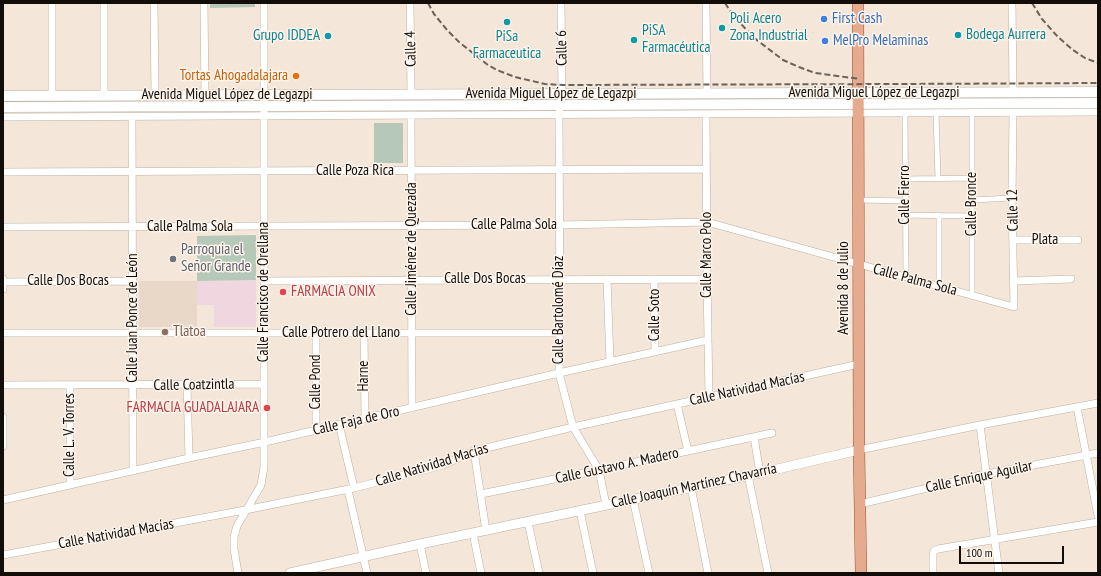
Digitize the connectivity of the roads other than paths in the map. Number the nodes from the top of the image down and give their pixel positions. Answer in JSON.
{"nodes":[{"id":1,"x":52,"y":3,"type":"edge"},
{"id":2,"x":104,"y":3,"type":"edge"},
{"id":3,"x":154,"y":3,"type":"edge"},
{"id":4,"x":204,"y":3,"type":"edge"},
{"id":5,"x":264,"y":3,"type":"edge"},
{"id":6,"x":410,"y":3,"type":"edge"},
{"id":7,"x":561,"y":3,"type":"edge"},
{"id":8,"x":706,"y":3,"type":"edge"},
{"id":9,"x":858,"y":3,"type":"edge"},
{"id":10,"x":1012,"y":3,"type":"edge"},
{"id":11,"x":1013,"y":92,"type":"junction"},
{"id":12,"x":1098,"y":92,"type":"edge"},
{"id":13,"x":707,"y":93,"type":"junction"},
{"id":14,"x":411,"y":94,"type":"junction"},
{"id":15,"x":562,"y":94,"type":"junction"},
{"id":16,"x":680,"y":94,"type":"junction"},
{"id":17,"x":264,"y":95,"type":"junction"},
{"id":18,"x":3,"y":96,"type":"edge"},
{"id":19,"x":52,"y":96,"type":"junction"},
{"id":20,"x":104,"y":96,"type":"junction"},
{"id":21,"x":155,"y":96,"type":"junction"},
{"id":22,"x":204,"y":96,"type":"junction"},
{"id":23,"x":859,"y":103,"type":"junction"},
{"id":24,"x":1098,"y":103,"type":"edge"},
{"id":25,"x":680,"y":104,"type":"junction"},
{"id":26,"x":3,"y":107,"type":"edge"},
{"id":27,"x":559,"y":109,"type":"junction"},
{"id":28,"x":264,"y":111,"type":"junction"},
{"id":29,"x":1098,"y":112,"type":"edge"},
{"id":30,"x":905,"y":113,"type":"junction"},
{"id":31,"x":936,"y":113,"type":"junction"},
{"id":32,"x":972,"y":113,"type":"junction"},
{"id":33,"x":1013,"y":113,"type":"junction"},
{"id":34,"x":706,"y":114,"type":"junction"},
{"id":35,"x":411,"y":115,"type":"junction"},
{"id":36,"x":3,"y":117,"type":"edge"},
{"id":37,"x":132,"y":117,"type":"junction"},
{"id":38,"x":706,"y":169,"type":"junction"},
{"id":39,"x":559,"y":170,"type":"junction"},
{"id":40,"x":264,"y":171,"type":"junction"},
{"id":41,"x":412,"y":171,"type":"junction"},
{"id":42,"x":3,"y":172,"type":"edge"},
{"id":43,"x":133,"y":172,"type":"junction"},
{"id":44,"x":938,"y":178,"type":"junction"},
{"id":45,"x":972,"y":178,"type":"junction"},
{"id":46,"x":905,"y":179,"type":"junction"},
{"id":47,"x":1012,"y":198,"type":"junction"},
{"id":48,"x":859,"y":200,"type":"junction"},
{"id":49,"x":972,"y":200,"type":"junction"},
{"id":50,"x":905,"y":201,"type":"junction"},
{"id":51,"x":905,"y":215,"type":"junction"},
{"id":52,"x":939,"y":215,"type":"junction"},
{"id":53,"x":972,"y":216,"type":"junction"},
{"id":54,"x":707,"y":222,"type":"junction"},
{"id":55,"x":559,"y":225,"type":"junction"},
{"id":56,"x":264,"y":226,"type":"junction"},
{"id":57,"x":412,"y":226,"type":"junction"},
{"id":58,"x":3,"y":227,"type":"edge"},
{"id":59,"x":133,"y":227,"type":"junction"},
{"id":60,"x":1013,"y":240,"type":"junction"},
{"id":61,"x":1078,"y":240,"type":"dead end"},
{"id":62,"x":859,"y":265,"type":"junction"},
{"id":63,"x":906,"y":277,"type":"junction"},
{"id":64,"x":559,"y":279,"type":"junction"},
{"id":65,"x":607,"y":279,"type":"junction"},
{"id":66,"x":654,"y":279,"type":"junction"},
{"id":67,"x":707,"y":279,"type":"junction"},
{"id":68,"x":1071,"y":279,"type":"dead end"},
{"id":69,"x":3,"y":280,"type":"edge"},
{"id":70,"x":412,"y":280,"type":"junction"},
{"id":71,"x":133,"y":281,"type":"junction"},
{"id":72,"x":264,"y":281,"type":"junction"},
{"id":73,"x":1014,"y":281,"type":"junction"},
{"id":74,"x":939,"y":287,"type":"junction"},
{"id":75,"x":3,"y":289,"type":"edge"},
{"id":76,"x":972,"y":296,"type":"junction"},
{"id":77,"x":1014,"y":307,"type":"joint"},
{"id":78,"x":3,"y":333,"type":"edge"},
{"id":79,"x":133,"y":333,"type":"junction"},
{"id":80,"x":264,"y":333,"type":"junction"},
{"id":81,"x":316,"y":333,"type":"junction"},
{"id":82,"x":364,"y":333,"type":"junction"},
{"id":83,"x":412,"y":333,"type":"junction"},
{"id":84,"x":560,"y":333,"type":"junction"},
{"id":85,"x":708,"y":340,"type":"junction"},
{"id":86,"x":655,"y":352,"type":"junction"},
{"id":87,"x":610,"y":362,"type":"junction"},
{"id":88,"x":859,"y":364,"type":"junction"},
{"id":89,"x":559,"y":373,"type":"junction"},
{"id":90,"x":264,"y":384,"type":"junction"},
{"id":91,"x":3,"y":385,"type":"edge"},
{"id":92,"x":70,"y":385,"type":"junction"},
{"id":93,"x":133,"y":385,"type":"junction"},
{"id":94,"x":187,"y":385,"type":"junction"},
{"id":95,"x":709,"y":396,"type":"junction"},
{"id":96,"x":1098,"y":403,"type":"edge"},
{"id":97,"x":677,"y":404,"type":"junction"},
{"id":98,"x":1077,"y":406,"type":"junction"},
{"id":99,"x":412,"y":408,"type":"junction"},
{"id":100,"x":3,"y":417,"type":"edge"},
{"id":101,"x":365,"y":419,"type":"junction"},
{"id":102,"x":339,"y":424,"type":"junction"},
{"id":103,"x":980,"y":425,"type":"junction"},
{"id":104,"x":572,"y":427,"type":"junction"},
{"id":105,"x":316,"y":430,"type":"junction"},
{"id":106,"x":772,"y":433,"type":"dead end"},
{"id":107,"x":3,"y":437,"type":"edge"},
{"id":108,"x":754,"y":437,"type":"junction"},
{"id":109,"x":265,"y":442,"type":"junction"},
{"id":110,"x":3,"y":446,"type":"edge"},
{"id":111,"x":859,"y":450,"type":"junction"},
{"id":112,"x":688,"y":451,"type":"junction"},
{"id":113,"x":474,"y":452,"type":"junction"},
{"id":114,"x":1098,"y":453,"type":"edge"},
{"id":115,"x":1086,"y":455,"type":"junction"},
{"id":116,"x":189,"y":458,"type":"junction"},
{"id":117,"x":599,"y":470,"type":"junction"},
{"id":118,"x":133,"y":471,"type":"junction"},
{"id":119,"x":760,"y":473,"type":"junction"},
{"id":120,"x":986,"y":474,"type":"junction"},
{"id":121,"x":748,"y":475,"type":"junction"},
{"id":122,"x":70,"y":485,"type":"junction"},
{"id":123,"x":691,"y":487,"type":"junction"},
{"id":124,"x":351,"y":489,"type":"junction"},
{"id":125,"x":481,"y":494,"type":"junction"},
{"id":126,"x":634,"y":499,"type":"junction"},
{"id":127,"x":3,"y":500,"type":"edge"},
{"id":128,"x":860,"y":504,"type":"junction"},
{"id":129,"x":606,"y":505,"type":"junction"},
{"id":130,"x":245,"y":510,"type":"junction"},
{"id":131,"x":580,"y":511,"type":"junction"},
{"id":132,"x":1098,"y":516,"type":"edge"},
{"id":133,"x":528,"y":522,"type":"junction"},
{"id":134,"x":1098,"y":522,"type":"edge"},
{"id":135,"x":486,"y":530,"type":"junction"},
{"id":136,"x":473,"y":533,"type":"junction"},
{"id":137,"x":995,"y":540,"type":"junction"},
{"id":138,"x":420,"y":544,"type":"junction"},
{"id":139,"x":3,"y":555,"type":"edge"},
{"id":140,"x":364,"y":557,"type":"junction"},
{"id":141,"x":313,"y":571,"type":"edge"},
{"id":142,"x":238,"y":573,"type":"edge"},
{"id":143,"x":290,"y":573,"type":"edge"},
{"id":144,"x":367,"y":573,"type":"edge"},
{"id":145,"x":426,"y":573,"type":"edge"},
{"id":146,"x":481,"y":573,"type":"edge"},
{"id":147,"x":539,"y":573,"type":"edge"},
{"id":148,"x":593,"y":573,"type":"edge"},
{"id":149,"x":649,"y":573,"type":"edge"},
{"id":150,"x":708,"y":573,"type":"edge"},
{"id":151,"x":768,"y":573,"type":"edge"},
{"id":152,"x":861,"y":573,"type":"edge"},
{"id":153,"x":933,"y":573,"type":"edge"},
{"id":154,"x":999,"y":573,"type":"edge"}],
"edges":[{"from":1,"to":19,"type":"street"},
{"from":2,"to":20,"type":"street"},
{"from":3,"to":21,"type":"street"},
{"from":4,"to":22,"type":"street"},
{"from":5,"to":17,"type":"street","name":"Calle Francisco de Orellana"},
{"from":6,"to":14,"type":"street","name":"Calle 4"},
{"from":7,"to":15,"type":"street","name":"Calle 6"},
{"from":8,"to":13,"type":"street"},
{"from":9,"to":23,"type":"main road","name":"Avenida 8 de Julio"},
{"from":10,"to":11,"type":"street"},
{"from":11,"to":12,"type":"main road","name":"Avenida Miguel López de Legazpi"},
{"from":11,"to":23,"type":"main road","name":"Avenida Miguel López de Legazpi"},
{"from":13,"to":16,"type":"main road","name":"Avenida Miguel López de Legazpi"},
{"from":13,"to":23,"type":"main road","name":"Avenida Miguel López de Legazpi"},
{"from":14,"to":15,"type":"main road","name":"Avenida Miguel López de Legazpi"},
{"from":14,"to":17,"type":"main road","name":"Avenida Miguel López de Legazpi"},
{"from":15,"to":16,"type":"main road","name":"Avenida Miguel López de Legazpi"},
{"from":15,"to":27,"type":"street","name":"Calle 6"},
{"from":16,"to":25,"type":"main road"},
{"from":17,"to":22,"type":"main road","name":"Avenida Miguel López de Legazpi"},
{"from":17,"to":28,"type":"street","name":"Calle Francisco de Orellana"},
{"from":18,"to":19,"type":"main road","name":"Avenida Miguel López de Legazpi"},
{"from":19,"to":20,"type":"main road","name":"Avenida Miguel López de Legazpi"},
{"from":20,"to":21,"type":"main road","name":"Avenida Miguel López de Legazpi"},
{"from":21,"to":22,"type":"main road","name":"Avenida Miguel López de Legazpi"},
{"from":23,"to":24,"type":"main road","name":"Avenida Miguel López de Legazpi"},
{"from":23,"to":25,"type":"main road","name":"Avenida Miguel López de Legazpi"},
{"from":23,"to":30,"type":"street","name":"Avenida Miguel López de Legazpi"},
{"from":23,"to":34,"type":"street","name":"Avenida Miguel López de Legazpi"},
{"from":23,"to":48,"type":"main road","name":"Avenida 8 de Julio"},
{"from":25,"to":27,"type":"main road","name":"Avenida Miguel López de Legazpi"},
{"from":26,"to":28,"type":"main road","name":"Avenida Miguel López de Legazpi"},
{"from":27,"to":28,"type":"main road","name":"Avenida Miguel López de Legazpi"},
{"from":27,"to":34,"type":"street","name":"Avenida Miguel López de Legazpi"},
{"from":27,"to":35,"type":"street","name":"Avenida Miguel López de Legazpi"},
{"from":27,"to":39,"type":"street","name":"Calle Bartolomé Díaz"},
{"from":28,"to":35,"type":"street","name":"Avenida Miguel López de Legazpi"},
{"from":28,"to":37,"type":"street","name":"Avenida Miguel López de Legazpi"},
{"from":28,"to":40,"type":"street","name":"Calle Francisco de Orellana"},
{"from":29,"to":33,"type":"street","name":"Avenida Miguel López de Legazpi"},
{"from":30,"to":31,"type":"street","name":"Avenida Miguel López de Legazpi"},
{"from":30,"to":46,"type":"street","name":"Calle Fierro"},
{"from":31,"to":32,"type":"street","name":"Avenida Miguel López de Legazpi"},
{"from":31,"to":44,"type":"street"},
{"from":32,"to":33,"type":"street","name":"Avenida Miguel López de Legazpi"},
{"from":32,"to":45,"type":"street","name":"Calle Bronce"},
{"from":33,"to":47,"type":"street","name":"Calle 12"},
{"from":34,"to":38,"type":"street","name":"Calle Marco Polo"},
{"from":35,"to":41,"type":"street","name":"Calle Jiménez de Quezada"},
{"from":36,"to":37,"type":"street","name":"Avenida Miguel López de Legazpi"},
{"from":37,"to":43,"type":"street","name":"Calle Juan Ponce de León"},
{"from":38,"to":39,"type":"street","name":"Calle Poza Rica"},
{"from":38,"to":54,"type":"street","name":"Calle Marco Polo"},
{"from":39,"to":41,"type":"street","name":"Calle Poza Rica"},
{"from":39,"to":55,"type":"street","name":"Calle Bartolomé Díaz"},
{"from":40,"to":41,"type":"street","name":"Calle Poza Rica"},
{"from":40,"to":43,"type":"street","name":"Calle Poza Rica"},
{"from":40,"to":56,"type":"street","name":"Calle Francisco de Orellana"},
{"from":41,"to":57,"type":"street","name":"Calle Jiménez de Quezada"},
{"from":42,"to":43,"type":"street","name":"Calle Poza Rica"},
{"from":43,"to":59,"type":"street","name":"Calle Juan Ponce de León"},
{"from":44,"to":45,"type":"street"},
{"from":44,"to":46,"type":"street"},
{"from":45,"to":49,"type":"street","name":"Calle Bronce"},
{"from":46,"to":50,"type":"street","name":"Calle Fierro"},
{"from":47,"to":49,"type":"street"},
{"from":47,"to":60,"type":"street","name":"Calle 12"},
{"from":48,"to":50,"type":"street"},
{"from":48,"to":62,"type":"main road","name":"Avenida 8 de Julio"},
{"from":49,"to":53,"type":"street","name":"Calle Bronce"},
{"from":50,"to":51,"type":"street","name":"Calle Fierro"},
{"from":51,"to":52,"type":"street"},
{"from":51,"to":63,"type":"street","name":"Calle Fierro"},
{"from":52,"to":53,"type":"street"},
{"from":52,"to":74,"type":"street"},
{"from":53,"to":76,"type":"street","name":"Calle Bronce"},
{"from":54,"to":55,"type":"street","name":"Calle Palma Sola"},
{"from":54,"to":62,"type":"street","name":"Calle Palma Sola"},
{"from":54,"to":67,"type":"street","name":"Calle Marco Polo"},
{"from":55,"to":57,"type":"street","name":"Calle Palma Sola"},
{"from":55,"to":64,"type":"street","name":"Calle Bartolomé Díaz"},
{"from":56,"to":57,"type":"street","name":"Calle Palma Sola"},
{"from":56,"to":59,"type":"street","name":"Calle Palma Sola"},
{"from":56,"to":72,"type":"street","name":"Calle Francisco de Orellana"},
{"from":57,"to":70,"type":"street","name":"Calle Jiménez de Quezada"},
{"from":58,"to":59,"type":"street","name":"Calle Palma Sola"},
{"from":59,"to":71,"type":"street","name":"Calle Juan Ponce de León"},
{"from":60,"to":61,"type":"street","name":"Plata"},
{"from":60,"to":73,"type":"street","name":"Calle 12"},
{"from":62,"to":63,"type":"street","name":"Calle Palma Sola"},
{"from":62,"to":88,"type":"main road","name":"Avenida 8 de Julio"},
{"from":63,"to":74,"type":"street","name":"Calle Palma Sola"},
{"from":64,"to":65,"type":"street","name":"Calle Dos Bocas"},
{"from":64,"to":70,"type":"street","name":"Calle Dos Bocas"},
{"from":64,"to":84,"type":"street","name":"Calle Bartolomé Díaz"},
{"from":65,"to":66,"type":"street","name":"Calle Dos Bocas"},
{"from":65,"to":87,"type":"street"},
{"from":66,"to":67,"type":"street","name":"Calle Dos Bocas"},
{"from":66,"to":86,"type":"street","name":"Calle Soto"},
{"from":67,"to":85,"type":"street","name":"Calle Marco Polo"},
{"from":68,"to":73,"type":"street"},
{"from":69,"to":71,"type":"street","name":"Calle Dos Bocas"},
{"from":69,"to":75,"type":"street"},
{"from":70,"to":72,"type":"street","name":"Calle Dos Bocas"},
{"from":70,"to":83,"type":"street","name":"Calle Jiménez de Quezada"},
{"from":71,"to":79,"type":"street","name":"Calle Juan Ponce de León"},
{"from":72,"to":80,"type":"street","name":"Calle Francisco de Orellana"},
{"from":73,"to":77,"type":"street","name":"Calle 12"},
{"from":74,"to":76,"type":"street","name":"Calle Palma Sola"},
{"from":76,"to":77,"type":"street","name":"Calle Palma Sola"},
{"from":78,"to":79,"type":"street","name":"Calle Potrero del Llano"},
{"from":79,"to":80,"type":"street","name":"Calle Potrero del Llano"},
{"from":79,"to":93,"type":"street","name":"Calle Juan Ponce de León"},
{"from":80,"to":81,"type":"street","name":"Calle Potrero del Llano"},
{"from":80,"to":90,"type":"street","name":"Calle Francisco de Orellana"},
{"from":81,"to":82,"type":"street","name":"Calle Potrero del Llano"},
{"from":81,"to":105,"type":"street","name":"Calle Pond"},
{"from":82,"to":83,"type":"street","name":"Calle Potrero del Llano"},
{"from":82,"to":101,"type":"street","name":"Harne"},
{"from":83,"to":84,"type":"street","name":"Calle Potrero del Llano"},
{"from":83,"to":99,"type":"street","name":"Calle Jiménez de Quezada"},
{"from":84,"to":89,"type":"street","name":"Calle Bartolomé Díaz"},
{"from":85,"to":86,"type":"street","name":"Calle Faja de Oro"},
{"from":85,"to":95,"type":"street","name":"Calle Marco Polo"},
{"from":86,"to":87,"type":"street","name":"Calle Faja de Oro"},
{"from":87,"to":89,"type":"street","name":"Calle Faja de Oro"},
{"from":88,"to":95,"type":"street","name":"Calle Natividad Macías"},
{"from":88,"to":111,"type":"main road","name":"Avenida 8 de Julio"},
{"from":89,"to":99,"type":"street","name":"Calle Faja de Oro"},
{"from":89,"to":104,"type":"street","name":"Calle Bartolomé Díaz"},
{"from":90,"to":94,"type":"street","name":"Calle Coatzintla"},
{"from":90,"to":109,"type":"street","name":"Calle Francisco de Orellana"},
{"from":91,"to":92,"type":"street","name":"Calle Coatzintla"},
{"from":92,"to":93,"type":"street","name":"Calle Coatzintla"},
{"from":92,"to":122,"type":"street","name":"Calle L. V. Torres"},
{"from":93,"to":94,"type":"street","name":"Calle Coatzintla"},
{"from":93,"to":118,"type":"street","name":"Calle Juan Ponce de León"},
{"from":94,"to":116,"type":"street"},
{"from":95,"to":97,"type":"street","name":"Calle Natividad Macías"},
{"from":96,"to":98,"type":"street","name":"Calle Joaquín Martínez Chavarría"},
{"from":97,"to":104,"type":"street","name":"Calle Natividad Macías"},
{"from":97,"to":112,"type":"street"},
{"from":98,"to":103,"type":"street","name":"Calle Joaquín Martínez Chavarría"},
{"from":98,"to":115,"type":"street"},
{"from":99,"to":101,"type":"street","name":"Calle Faja de Oro"},
{"from":100,"to":107,"type":"street"},
{"from":101,"to":102,"type":"street","name":"Calle Faja de Oro"},
{"from":102,"to":105,"type":"street","name":"Calle Faja de Oro"},
{"from":102,"to":124,"type":"street"},
{"from":103,"to":111,"type":"street","name":"Calle Joaquín Martínez Chavarría"},
{"from":103,"to":120,"type":"street"},
{"from":104,"to":113,"type":"street","name":"Calle Natividad Macías"},
{"from":104,"to":117,"type":"street","name":"Calle Bartolomé Díaz"},
{"from":105,"to":109,"type":"street","name":"Calle Faja de Oro"},
{"from":106,"to":108,"type":"street","name":"Calle Gustavo A. Madero"},
{"from":107,"to":110,"type":"street"},
{"from":108,"to":112,"type":"street","name":"Calle Gustavo A. Madero"},
{"from":108,"to":119,"type":"street"},
{"from":109,"to":116,"type":"street","name":"Calle Faja de Oro"},
{"from":109,"to":130,"type":"street","name":"Calle Francisco de Orellana"},
{"from":111,"to":119,"type":"street","name":"Calle Joaquín Martínez Chavarría"},
{"from":111,"to":128,"type":"main road","name":"Avenida 8 de Julio"},
{"from":112,"to":117,"type":"street","name":"Calle Gustavo A. Madero"},
{"from":113,"to":124,"type":"street","name":"Calle Natividad Macías"},
{"from":113,"to":125,"type":"street"},
{"from":114,"to":115,"type":"street","name":"Calle Enrique Aguilar"},
{"from":115,"to":120,"type":"street","name":"Calle Enrique Aguilar"},
{"from":115,"to":132,"type":"street"},
{"from":116,"to":118,"type":"street","name":"Calle Faja de Oro"},
{"from":117,"to":125,"type":"street","name":"Calle Gustavo A. Madero"},
{"from":117,"to":129,"type":"street","name":"Calle Bartolomé Díaz"},
{"from":118,"to":122,"type":"street","name":"Calle Faja de Oro"},
{"from":119,"to":121,"type":"street","name":"Calle Joaquín Martínez Chavarría"},
{"from":120,"to":128,"type":"street","name":"Calle Enrique Aguilar"},
{"from":120,"to":137,"type":"street"},
{"from":121,"to":123,"type":"street","name":"Calle Joaquín Martínez Chavarría"},
{"from":121,"to":151,"type":"street"},
{"from":122,"to":127,"type":"street","name":"Calle Faja de Oro"},
{"from":123,"to":126,"type":"street","name":"Calle Joaquín Martínez Chavarría"},
{"from":123,"to":150,"type":"street"},
{"from":124,"to":130,"type":"street","name":"Calle Natividad Macías"},
{"from":124,"to":140,"type":"street"},
{"from":125,"to":135,"type":"street"},
{"from":126,"to":129,"type":"street","name":"Calle Joaquín Martínez Chavarría"},
{"from":126,"to":149,"type":"street"},
{"from":128,"to":152,"type":"main road","name":"Avenida 8 de Julio"},
{"from":129,"to":131,"type":"street","name":"Calle Joaquín Martínez Chavarría"},
{"from":130,"to":139,"type":"street","name":"Calle Natividad Macías"},
{"from":130,"to":142,"type":"street","name":"Calle Francisco de Orellana"},
{"from":131,"to":133,"type":"street","name":"Calle Joaquín Martínez Chavarría"},
{"from":131,"to":148,"type":"street"},
{"from":133,"to":135,"type":"street","name":"Calle Joaquín Martínez Chavarría"},
{"from":133,"to":147,"type":"street"},
{"from":134,"to":137,"type":"street"},
{"from":135,"to":136,"type":"street","name":"Calle Joaquín Martínez Chavarría"},
{"from":136,"to":138,"type":"street","name":"Calle Joaquín Martínez Chavarría"},
{"from":136,"to":146,"type":"street"},
{"from":137,"to":153,"type":"street"},
{"from":137,"to":154,"type":"street"},
{"from":138,"to":140,"type":"street","name":"Calle Joaquín Martínez Chavarría"},
{"from":138,"to":145,"type":"street"},
{"from":140,"to":141,"type":"street","name":"Calle Joaquín Martínez Chavarría"},
{"from":140,"to":144,"type":"street"},
{"from":141,"to":143,"type":"street","name":"Calle Joaquín Martínez Chavarría"}]}
